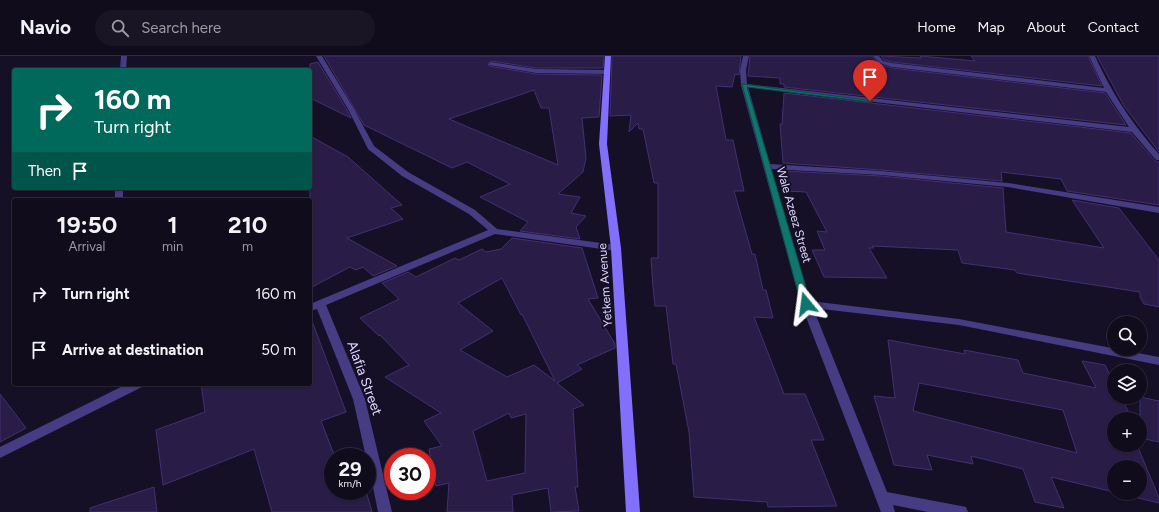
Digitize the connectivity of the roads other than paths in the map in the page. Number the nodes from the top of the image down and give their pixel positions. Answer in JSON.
{"nodes":[{"id":1,"x":124,"y":56,"type":"edge"},
{"id":2,"x":319,"y":56,"type":"edge"},
{"id":3,"x":608,"y":56,"type":"edge"},
{"id":4,"x":746,"y":56,"type":"edge"},
{"id":5,"x":876,"y":56,"type":"edge"},
{"id":6,"x":1092,"y":56,"type":"edge"},
{"id":7,"x":491,"y":64,"type":"dead end"},
{"id":8,"x":123,"y":68,"type":"edge"},
{"id":9,"x":606,"y":72,"type":"junction"},
{"id":10,"x":744,"y":85,"type":"junction"},
{"id":11,"x":1108,"y":90,"type":"junction"},
{"id":12,"x":1134,"y":130,"type":"junction"},
{"id":13,"x":1159,"y":158,"type":"edge"},
{"id":14,"x":766,"y":166,"type":"junction"},
{"id":15,"x":1159,"y":210,"type":"edge"},
{"id":16,"x":494,"y":231,"type":"junction"},
{"id":17,"x":616,"y":248,"type":"junction"},
{"id":18,"x":806,"y":304,"type":"junction"},
{"id":19,"x":315,"y":306,"type":"edge"},
{"id":20,"x":1159,"y":361,"type":"edge"},
{"id":21,"x":134,"y":386,"type":"edge"},
{"id":22,"x":0,"y":453,"type":"edge"},
{"id":23,"x":883,"y":497,"type":"junction"},
{"id":24,"x":385,"y":512,"type":"edge"},
{"id":25,"x":633,"y":512,"type":"edge"},
{"id":26,"x":888,"y":512,"type":"edge"},
{"id":27,"x":961,"y":512,"type":"edge"}],
"edges":[{"from":1,"to":8,"type":"street"},
{"from":2,"to":16,"type":"street"},
{"from":3,"to":9,"type":"street","name":"Yetkem Avenue"},
{"from":4,"to":10,"type":"street","name":"Wale Azeez Street"},
{"from":5,"to":11,"type":"street"},
{"from":6,"to":11,"type":"street"},
{"from":7,"to":9,"type":"street"},
{"from":9,"to":17,"type":"street","name":"Yetkem Avenue"},
{"from":10,"to":12,"type":"street"},
{"from":10,"to":14,"type":"street","name":"Wale Azeez Street"},
{"from":11,"to":12,"type":"street"},
{"from":12,"to":13,"type":"street"},
{"from":14,"to":15,"type":"street"},
{"from":14,"to":18,"type":"street","name":"Wale Azeez Street"},
{"from":16,"to":17,"type":"street"},
{"from":16,"to":19,"type":"street"},
{"from":17,"to":25,"type":"street","name":"Yetkem Avenue"},
{"from":18,"to":20,"type":"street"},
{"from":18,"to":23,"type":"street","name":"Wale Azeez Street"},
{"from":19,"to":24,"type":"street","name":"Alafia Street"},
{"from":21,"to":22,"type":"street"},
{"from":23,"to":26,"type":"street","name":"Wale Azeez Street"},
{"from":23,"to":27,"type":"street"}]}
